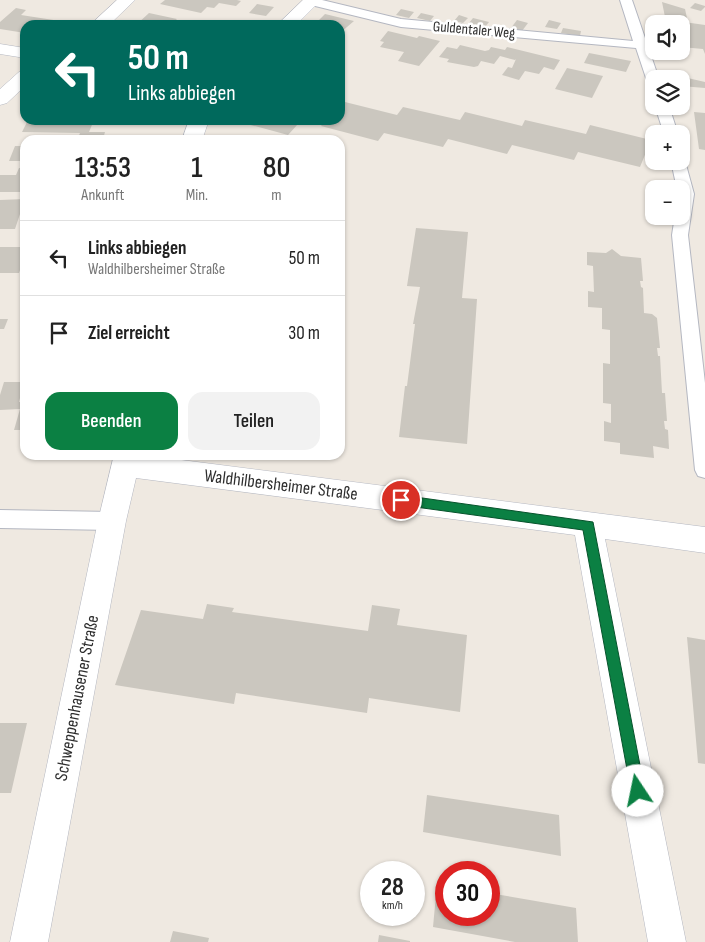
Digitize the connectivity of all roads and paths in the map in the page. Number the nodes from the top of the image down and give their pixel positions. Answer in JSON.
{"nodes":[{"id":1,"x":126,"y":0,"type":"edge"},
{"id":2,"x":626,"y":0,"type":"edge"},
{"id":3,"x":312,"y":1,"type":"edge"},
{"id":4,"x":104,"y":20,"type":"edge"},
{"id":5,"x":291,"y":20,"type":"edge"},
{"id":6,"x":640,"y":45,"type":"junction"},
{"id":7,"x":0,"y":49,"type":"edge"},
{"id":8,"x":20,"y":52,"type":"edge"},
{"id":9,"x":649,"y":70,"type":"edge"},
{"id":10,"x":20,"y":81,"type":"edge"},
{"id":11,"x":0,"y":99,"type":"edge"},
{"id":12,"x":680,"y":170,"type":"edge"},
{"id":13,"x":127,"y":460,"type":"edge"},
{"id":14,"x":705,"y":470,"type":"edge"},
{"id":15,"x":0,"y":519,"type":"edge"},
{"id":16,"x":112,"y":521,"type":"junction"},
{"id":17,"x":588,"y":526,"type":"junction"},
{"id":18,"x":705,"y":540,"type":"edge"},
{"id":19,"x":29,"y":942,"type":"edge"},
{"id":20,"x":667,"y":942,"type":"edge"}],
"edges":[{"from":1,"to":4,"type":"street"},
{"from":2,"to":6,"type":"lane"},
{"from":3,"to":5,"type":"street"},
{"from":3,"to":6,"type":"lane","name":"Guldentaler Weg"},
{"from":6,"to":9,"type":"lane"},
{"from":7,"to":8,"type":"street"},
{"from":10,"to":11,"type":"street"},
{"from":12,"to":14,"type":"lane"},
{"from":13,"to":16,"type":"street","name":"Schweppenhausener Straße"},
{"from":13,"to":17,"type":"street","name":"Waldhilbersheimer Straße"},
{"from":15,"to":16,"type":"lane"},
{"from":16,"to":19,"type":"street","name":"Schweppenhausener Straße"},
{"from":17,"to":18,"type":"street","name":"Waldhilbersheimer Straße"},
{"from":17,"to":20,"type":"street"}]}
